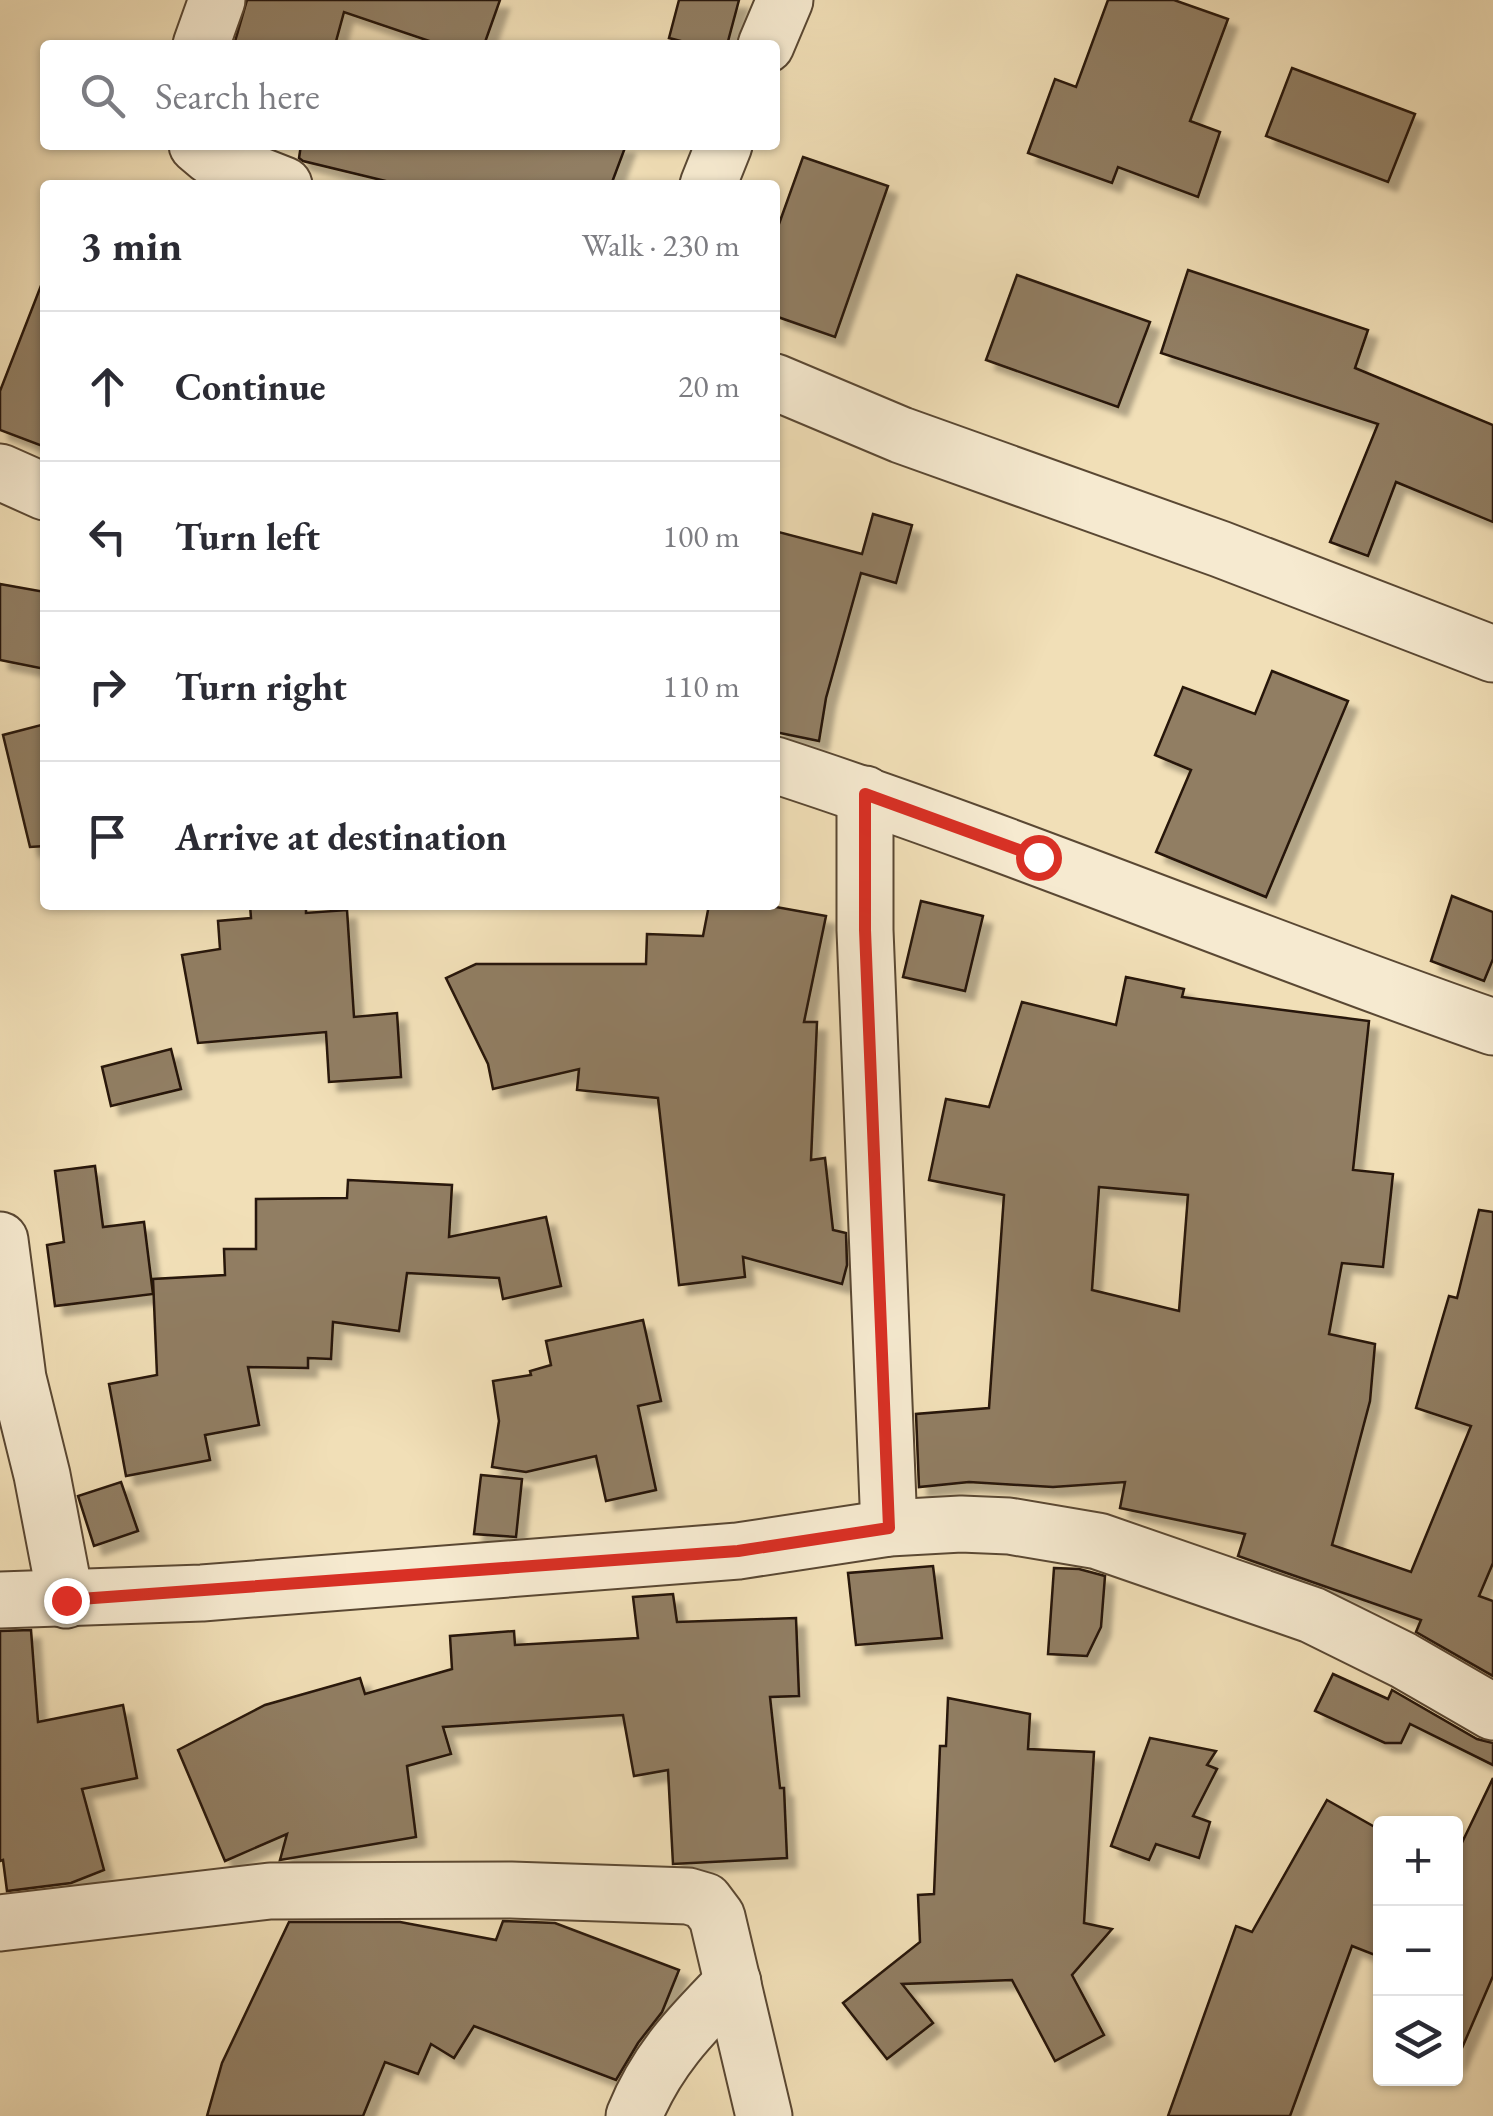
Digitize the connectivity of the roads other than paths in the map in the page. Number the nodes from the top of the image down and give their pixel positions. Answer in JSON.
{"nodes":[{"id":1,"x":217,"y":0,"type":"edge"},
{"id":2,"x":785,"y":0,"type":"edge"},
{"id":3,"x":202,"y":40,"type":"edge"},
{"id":4,"x":768,"y":40,"type":"edge"},
{"id":5,"x":203,"y":150,"type":"edge"},
{"id":6,"x":722,"y":150,"type":"edge"},
{"id":7,"x":271,"y":180,"type":"edge"},
{"id":8,"x":710,"y":180,"type":"edge"},
{"id":9,"x":780,"y":384,"type":"edge"},
{"id":10,"x":0,"y":472,"type":"edge"},
{"id":11,"x":40,"y":490,"type":"edge"},
{"id":12,"x":1493,"y":654,"type":"edge"},
{"id":13,"x":780,"y":767,"type":"edge"},
{"id":14,"x":865,"y":794,"type":"junction"},
{"id":15,"x":1493,"y":1027,"type":"edge"},
{"id":16,"x":0,"y":1240,"type":"edge"},
{"id":17,"x":889,"y":1528,"type":"junction"},
{"id":18,"x":0,"y":1600,"type":"edge"},
{"id":19,"x":66,"y":1600,"type":"junction"},
{"id":20,"x":1493,"y":1712,"type":"edge"},
{"id":21,"x":0,"y":1923,"type":"edge"},
{"id":22,"x":732,"y":1982,"type":"junction"},
{"id":23,"x":634,"y":2116,"type":"edge"},
{"id":24,"x":764,"y":2116,"type":"edge"}],
"edges":[{"from":1,"to":3,"type":"street"},
{"from":2,"to":4,"type":"street"},
{"from":5,"to":7,"type":"street"},
{"from":6,"to":8,"type":"street"},
{"from":9,"to":12,"type":"street"},
{"from":10,"to":11,"type":"street"},
{"from":13,"to":14,"type":"street"},
{"from":14,"to":15,"type":"street"},
{"from":14,"to":17,"type":"street"},
{"from":16,"to":19,"type":"street"},
{"from":17,"to":19,"type":"street"},
{"from":17,"to":20,"type":"street"},
{"from":18,"to":19,"type":"street"},
{"from":21,"to":22,"type":"street"},
{"from":22,"to":23,"type":"street"},
{"from":22,"to":24,"type":"street"}]}
